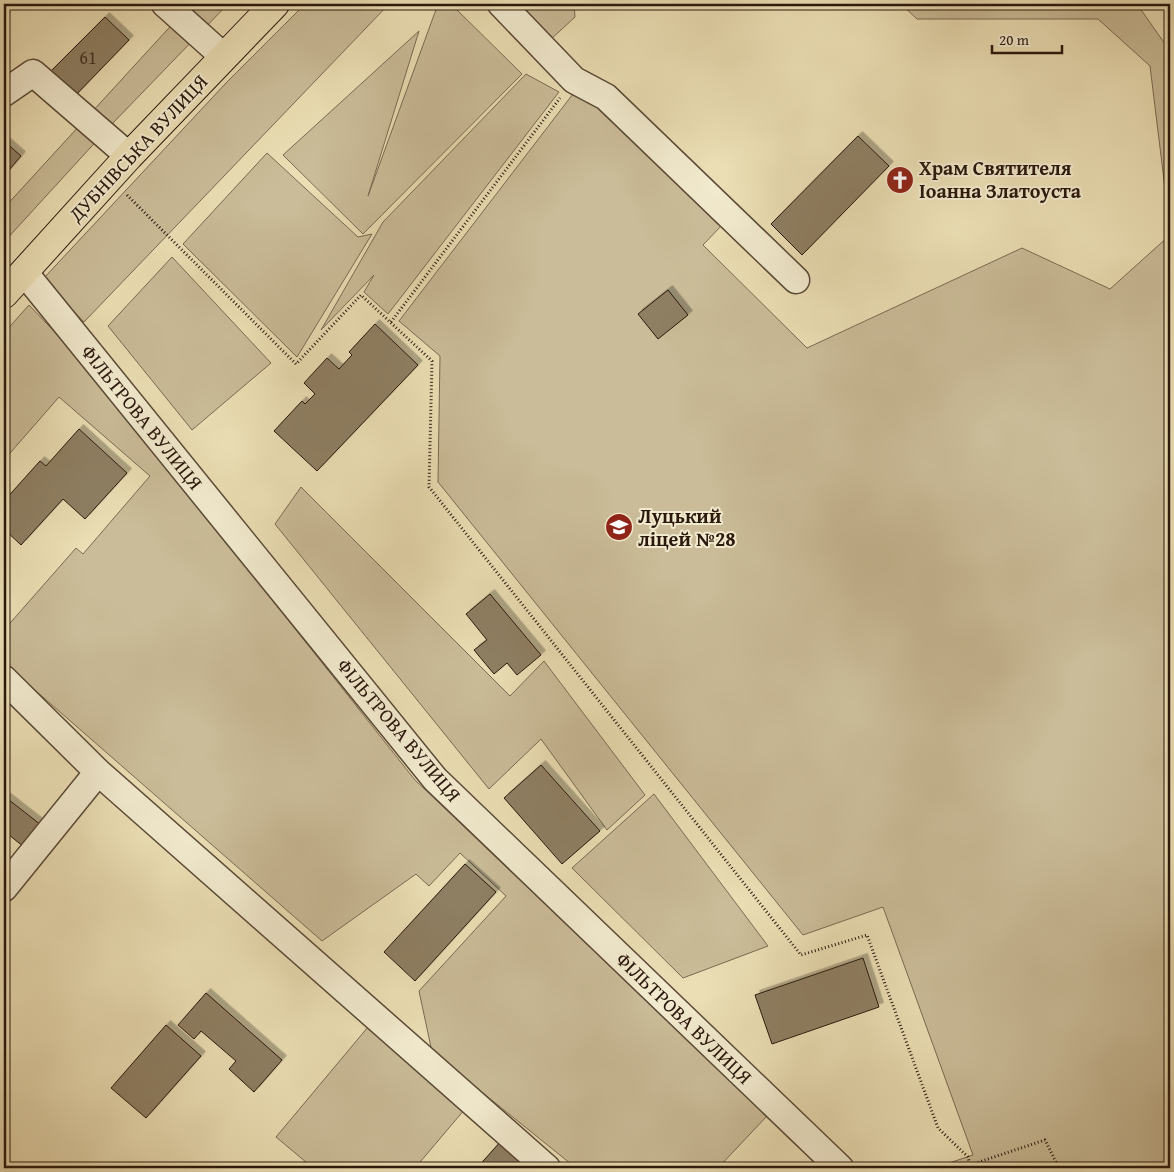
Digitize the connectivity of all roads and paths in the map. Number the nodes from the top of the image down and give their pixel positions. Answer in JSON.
{"nodes":[{"id":1,"x":165,"y":4,"type":"edge"},
{"id":2,"x":275,"y":4,"type":"edge"},
{"id":3,"x":501,"y":4,"type":"edge"},
{"id":4,"x":223,"y":56,"type":"junction"},
{"id":5,"x":574,"y":80,"type":"junction"},
{"id":6,"x":4,"y":93,"type":"edge"},
{"id":7,"x":128,"y":156,"type":"junction"},
{"id":8,"x":109,"y":177,"type":"junction"},
{"id":9,"x":24,"y":272,"type":"junction"},
{"id":10,"x":796,"y":280,"type":"dead end"},
{"id":11,"x":4,"y":294,"type":"edge"},
{"id":12,"x":391,"y":322,"type":"junction"},
{"id":13,"x":4,"y":679,"type":"edge"},
{"id":14,"x":98,"y":772,"type":"junction"},
{"id":15,"x":4,"y":888,"type":"edge"},
{"id":16,"x":547,"y":1168,"type":"edge"},
{"id":17,"x":840,"y":1168,"type":"edge"},
{"id":18,"x":1060,"y":1168,"type":"edge"}],
"edges":[{"from":1,"to":4,"type":"street"},
{"from":2,"to":4,"type":"main road","name":"ДУБНІВСЬКА ВУЛИЦЯ"},
{"from":3,"to":5,"type":"street"},
{"from":4,"to":7,"type":"main road","name":"ДУБНІВСЬКА ВУЛИЦЯ"},
{"from":5,"to":10,"type":"street"},
{"from":5,"to":12,"type":"path"},
{"from":6,"to":7,"type":"street"},
{"from":7,"to":8,"type":"main road","name":"ДУБНІВСЬКА ВУЛИЦЯ"},
{"from":8,"to":9,"type":"main road","name":"ДУБНІВСЬКА ВУЛИЦЯ"},
{"from":8,"to":12,"type":"path"},
{"from":9,"to":11,"type":"main road","name":"ДУБНІВСЬКА ВУЛИЦЯ"},
{"from":9,"to":17,"type":"street","name":"ФІЛЬТРОВА ВУЛИЦЯ"},
{"from":12,"to":18,"type":"path"},
{"from":13,"to":14,"type":"street"},
{"from":14,"to":15,"type":"street"},
{"from":14,"to":16,"type":"street"}]}
